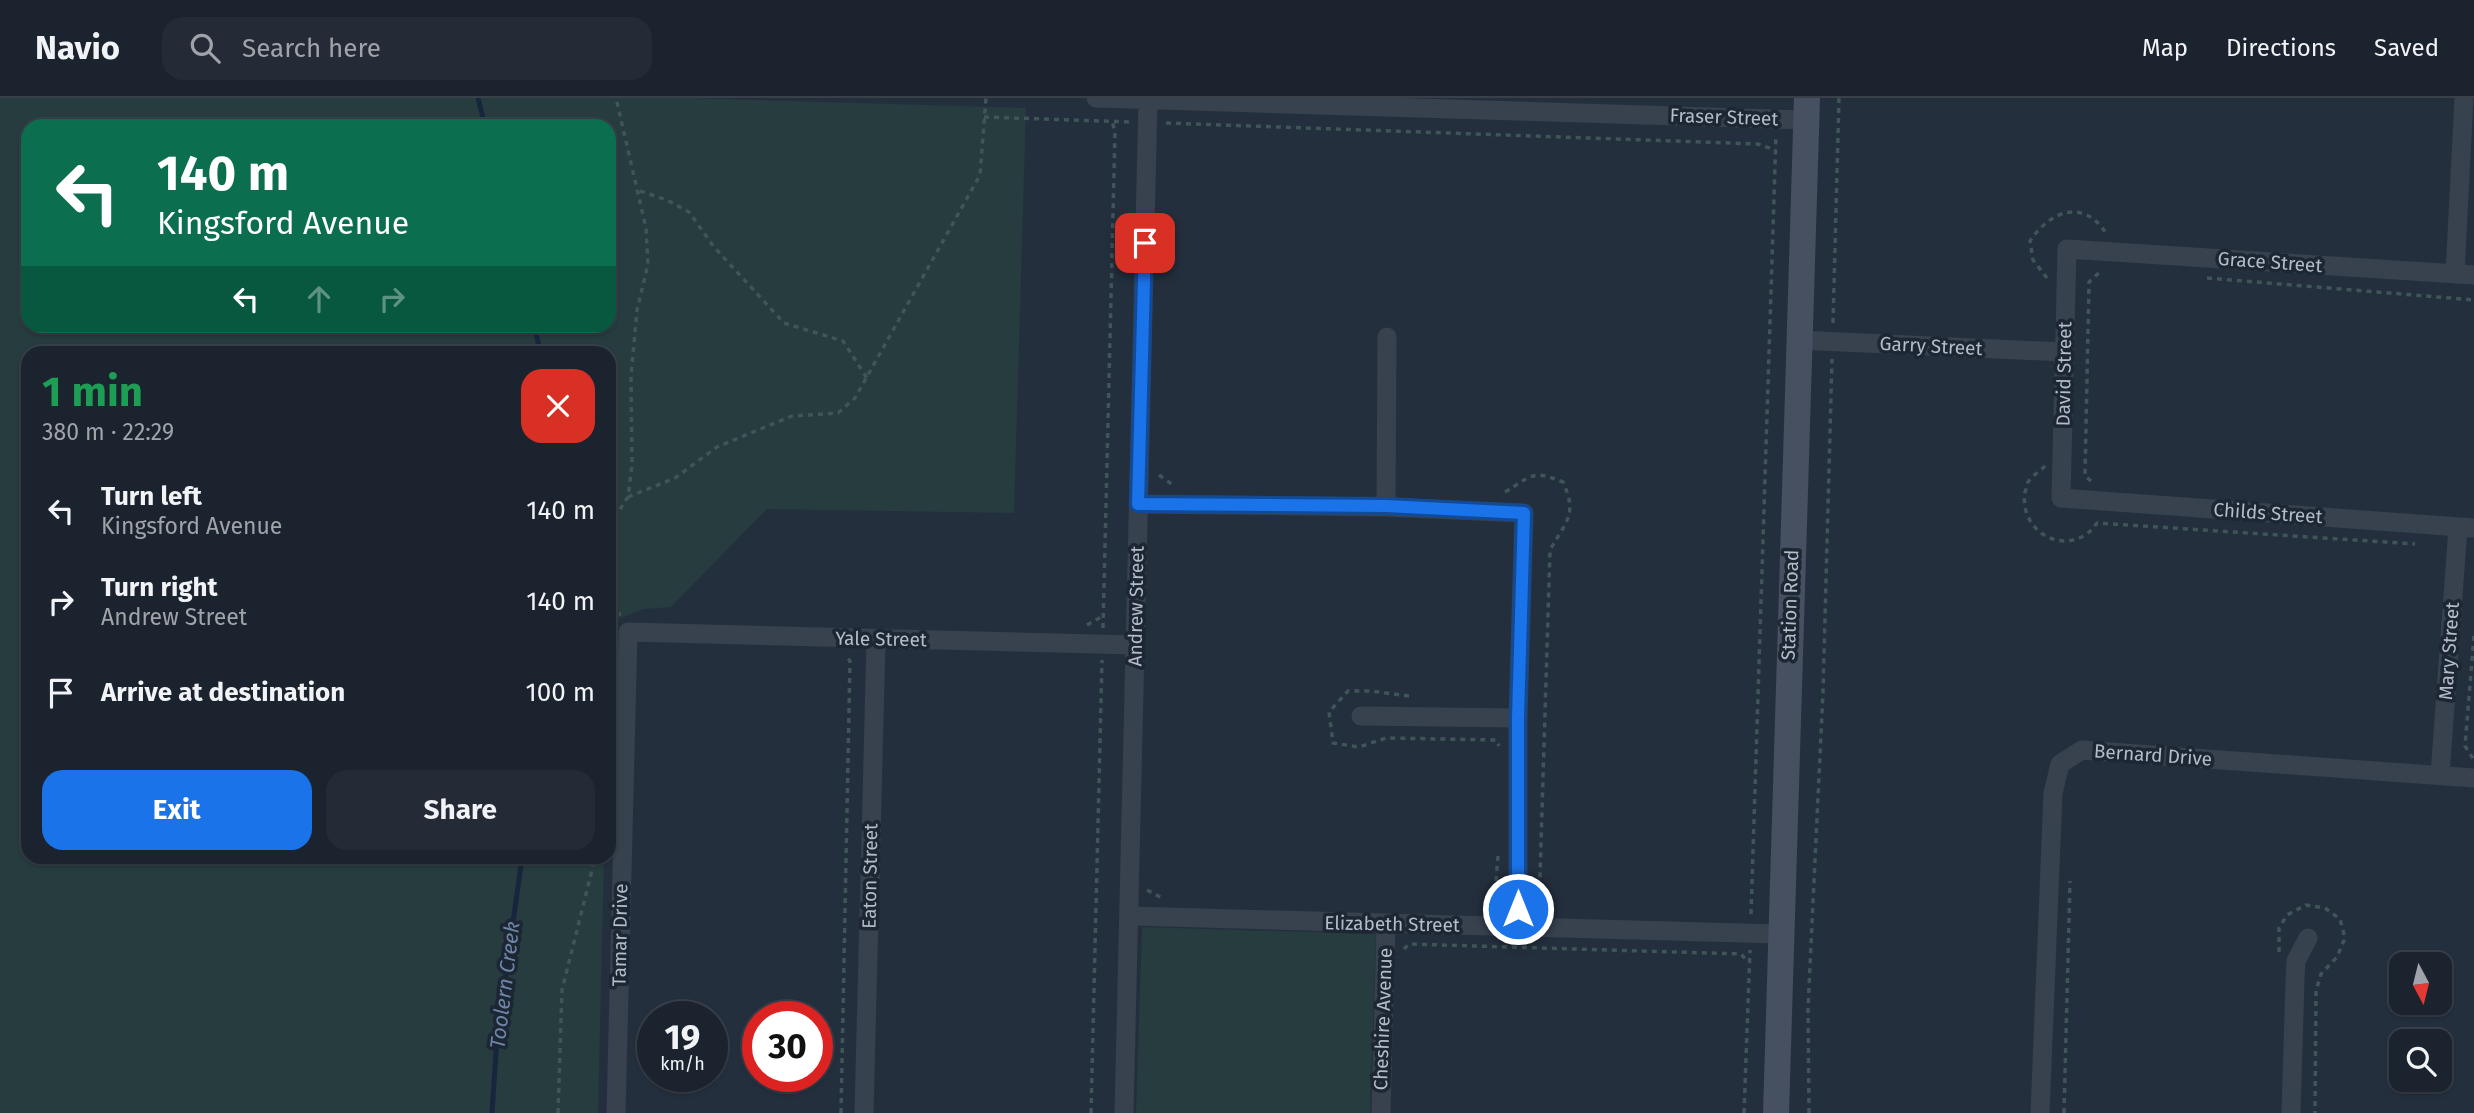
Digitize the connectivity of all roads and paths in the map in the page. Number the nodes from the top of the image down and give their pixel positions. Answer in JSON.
{"nodes":[{"id":1,"x":616,"y":98,"type":"edge"},
{"id":2,"x":986,"y":98,"type":"edge"},
{"id":3,"x":1096,"y":98,"type":"edge"},
{"id":4,"x":1839,"y":98,"type":"edge"},
{"id":5,"x":2463,"y":98,"type":"edge"},
{"id":6,"x":1148,"y":100,"type":"edge"},
{"id":7,"x":1168,"y":100,"type":"junction"},
{"id":8,"x":1236,"y":100,"type":"edge"},
{"id":9,"x":1488,"y":104,"type":"edge"},
{"id":10,"x":1807,"y":109,"type":"edge"},
{"id":11,"x":984,"y":117,"type":"junction"},
{"id":12,"x":1776,"y":119,"type":"junction"},
{"id":13,"x":1112,"y":121,"type":"junction"},
{"id":14,"x":1148,"y":123,"type":"junction"},
{"id":15,"x":1168,"y":123,"type":"junction"},
{"id":16,"x":1775,"y":150,"type":"junction"},
{"id":17,"x":639,"y":191,"type":"junction"},
{"id":18,"x":2108,"y":236,"type":"dead end"},
{"id":19,"x":2067,"y":249,"type":"joint"},
{"id":20,"x":2115,"y":271,"type":"dead end"},
{"id":21,"x":2464,"y":275,"type":"edge"},
{"id":22,"x":2198,"y":278,"type":"dead end"},
{"id":23,"x":2049,"y":280,"type":"dead end"},
{"id":24,"x":2474,"y":300,"type":"edge"},
{"id":25,"x":1387,"y":337,"type":"dead end"},
{"id":26,"x":1798,"y":340,"type":"junction"},
{"id":27,"x":1832,"y":341,"type":"junction"},
{"id":28,"x":2064,"y":352,"type":"junction"},
{"id":29,"x":867,"y":378,"type":"junction"},
{"id":30,"x":2045,"y":453,"type":"dead end"},
{"id":31,"x":2096,"y":485,"type":"dead end"},
{"id":32,"x":1173,"y":486,"type":"dead end"},
{"id":33,"x":1493,"y":492,"type":"dead end"},
{"id":34,"x":628,"y":497,"type":"junction"},
{"id":35,"x":2061,"y":498,"type":"joint"},
{"id":36,"x":1138,"y":504,"type":"junction"},
{"id":37,"x":1158,"y":505,"type":"junction"},
{"id":38,"x":1386,"y":506,"type":"junction"},
{"id":39,"x":616,"y":515,"type":"edge"},
{"id":40,"x":2466,"y":527,"type":"edge"},
{"id":41,"x":2422,"y":545,"type":"dead end"},
{"id":42,"x":628,"y":632,"type":"joint"},
{"id":43,"x":2474,"y":636,"type":"edge"},
{"id":44,"x":1103,"y":644,"type":"junction"},
{"id":45,"x":1135,"y":645,"type":"junction"},
{"id":46,"x":876,"y":647,"type":"junction"},
{"id":47,"x":1096,"y":664,"type":"dead end"},
{"id":48,"x":1102,"y":668,"type":"junction"},
{"id":49,"x":1417,"y":697,"type":"dead end"},
{"id":50,"x":1361,"y":716,"type":"dead end"},
{"id":51,"x":1518,"y":718,"type":"junction"},
{"id":52,"x":1505,"y":754,"type":"dead end"},
{"id":53,"x":2474,"y":760,"type":"edge"},
{"id":54,"x":2441,"y":767,"type":"junction"},
{"id":55,"x":2474,"y":778,"type":"edge"},
{"id":56,"x":1499,"y":844,"type":"dead end"},
{"id":57,"x":594,"y":864,"type":"edge"},
{"id":58,"x":2070,"y":873,"type":"dead end"},
{"id":59,"x":1145,"y":888,"type":"dead end"},
{"id":60,"x":1163,"y":899,"type":"dead end"},
{"id":61,"x":1539,"y":909,"type":"junction"},
{"id":62,"x":1549,"y":909,"type":"dead end"},
{"id":63,"x":1751,"y":912,"type":"junction"},
{"id":64,"x":1130,"y":916,"type":"junction"},
{"id":65,"x":1518,"y":917,"type":"junction"},
{"id":66,"x":1386,"y":924,"type":"junction"},
{"id":67,"x":1747,"y":924,"type":"junction"},
{"id":68,"x":1780,"y":934,"type":"junction"},
{"id":69,"x":2308,"y":938,"type":"dead end"},
{"id":70,"x":1399,"y":955,"type":"dead end"},
{"id":71,"x":1749,"y":964,"type":"junction"},
{"id":72,"x":1811,"y":1112,"type":"edge"},
{"id":73,"x":558,"y":1113,"type":"edge"},
{"id":74,"x":616,"y":1113,"type":"edge"},
{"id":75,"x":841,"y":1113,"type":"edge"},
{"id":76,"x":864,"y":1113,"type":"edge"},
{"id":77,"x":1091,"y":1113,"type":"edge"},
{"id":78,"x":1124,"y":1113,"type":"edge"},
{"id":79,"x":1381,"y":1113,"type":"edge"},
{"id":80,"x":1744,"y":1113,"type":"edge"},
{"id":81,"x":1776,"y":1113,"type":"edge"},
{"id":82,"x":2040,"y":1113,"type":"edge"},
{"id":83,"x":2064,"y":1113,"type":"edge"},
{"id":84,"x":2291,"y":1113,"type":"edge"}],
"edges":[{"from":1,"to":17,"type":"path"},
{"from":2,"to":11,"type":"path"},
{"from":3,"to":6,"type":"street","name":"Fraser Street"},
{"from":4,"to":27,"type":"path"},
{"from":5,"to":21,"type":"street"},
{"from":6,"to":7,"type":"street","name":"Fraser Street"},
{"from":6,"to":14,"type":"street","name":"Andrew Street"},
{"from":7,"to":8,"type":"street","name":"Fraser Street"},
{"from":7,"to":15,"type":"path"},
{"from":8,"to":9,"type":"street","name":"Fraser Street"},
{"from":9,"to":12,"type":"street","name":"Fraser Street"},
{"from":10,"to":12,"type":"street","name":"Fraser Street"},
{"from":10,"to":26,"type":"street","name":"Station Road"},
{"from":11,"to":13,"type":"path"},
{"from":11,"to":29,"type":"path"},
{"from":12,"to":16,"type":"path"},
{"from":13,"to":14,"type":"path"},
{"from":13,"to":44,"type":"path"},
{"from":14,"to":15,"type":"path"},
{"from":14,"to":36,"type":"street","name":"Andrew Street"},
{"from":15,"to":16,"type":"path"},
{"from":16,"to":63,"type":"path"},
{"from":17,"to":29,"type":"path"},
{"from":17,"to":34,"type":"path"},
{"from":18,"to":23,"type":"path"},
{"from":19,"to":21,"type":"street","name":"Grace Street"},
{"from":19,"to":28,"type":"street","name":"David Street"},
{"from":20,"to":31,"type":"path"},
{"from":22,"to":24,"type":"path"},
{"from":25,"to":38,"type":"street"},
{"from":26,"to":27,"type":"street","name":"Garry Street"},
{"from":26,"to":68,"type":"street","name":"Station Road"},
{"from":27,"to":28,"type":"street","name":"Garry Street"},
{"from":27,"to":72,"type":"path"},
{"from":28,"to":35,"type":"street","name":"David Street"},
{"from":29,"to":34,"type":"path"},
{"from":30,"to":41,"type":"path"},
{"from":32,"to":37,"type":"path"},
{"from":33,"to":61,"type":"path"},
{"from":34,"to":39,"type":"path"},
{"from":35,"to":40,"type":"street","name":"Childs Street"},
{"from":36,"to":37,"type":"street"},
{"from":36,"to":45,"type":"street","name":"Andrew Street"},
{"from":37,"to":38,"type":"street"},
{"from":38,"to":51,"type":"street"},
{"from":40,"to":54,"type":"street","name":"Mary Street"},
{"from":42,"to":46,"type":"street","name":"Yale Street"},
{"from":42,"to":74,"type":"street","name":"Tamar Drive"},
{"from":43,"to":53,"type":"path"},
{"from":44,"to":45,"type":"street","name":"Yale Street"},
{"from":44,"to":46,"type":"street","name":"Yale Street"},
{"from":44,"to":48,"type":"path"},
{"from":45,"to":64,"type":"street","name":"Andrew Street"},
{"from":46,"to":75,"type":"path"},
{"from":46,"to":76,"type":"street","name":"Eaton Street"},
{"from":47,"to":48,"type":"path"},
{"from":48,"to":77,"type":"path"},
{"from":49,"to":52,"type":"path"},
{"from":50,"to":51,"type":"street"},
{"from":51,"to":65,"type":"street"},
{"from":53,"to":54,"type":"path"},
{"from":54,"to":55,"type":"street","name":"Bernard Drive"},
{"from":54,"to":82,"type":"street","name":"Bernard Drive"},
{"from":56,"to":65,"type":"path"},
{"from":57,"to":73,"type":"path"},
{"from":58,"to":83,"type":"path"},
{"from":59,"to":60,"type":"path"},
{"from":61,"to":62,"type":"path"},
{"from":61,"to":65,"type":"path"},
{"from":63,"to":67,"type":"path"},
{"from":63,"to":67,"type":"path"},
{"from":64,"to":66,"type":"street","name":"Elizabeth Street"},
{"from":64,"to":78,"type":"street","name":"Andrew Street"},
{"from":65,"to":66,"type":"street","name":"Elizabeth Street"},
{"from":65,"to":67,"type":"street","name":"Elizabeth Street"},
{"from":66,"to":79,"type":"street","name":"Cheshire Avenue"},
{"from":67,"to":68,"type":"street","name":"Elizabeth Street"},
{"from":67,"to":71,"type":"path"},
{"from":68,"to":81,"type":"street","name":"Station Road"},
{"from":69,"to":84,"type":"street"},
{"from":70,"to":71,"type":"path"},
{"from":71,"to":80,"type":"path"}]}
